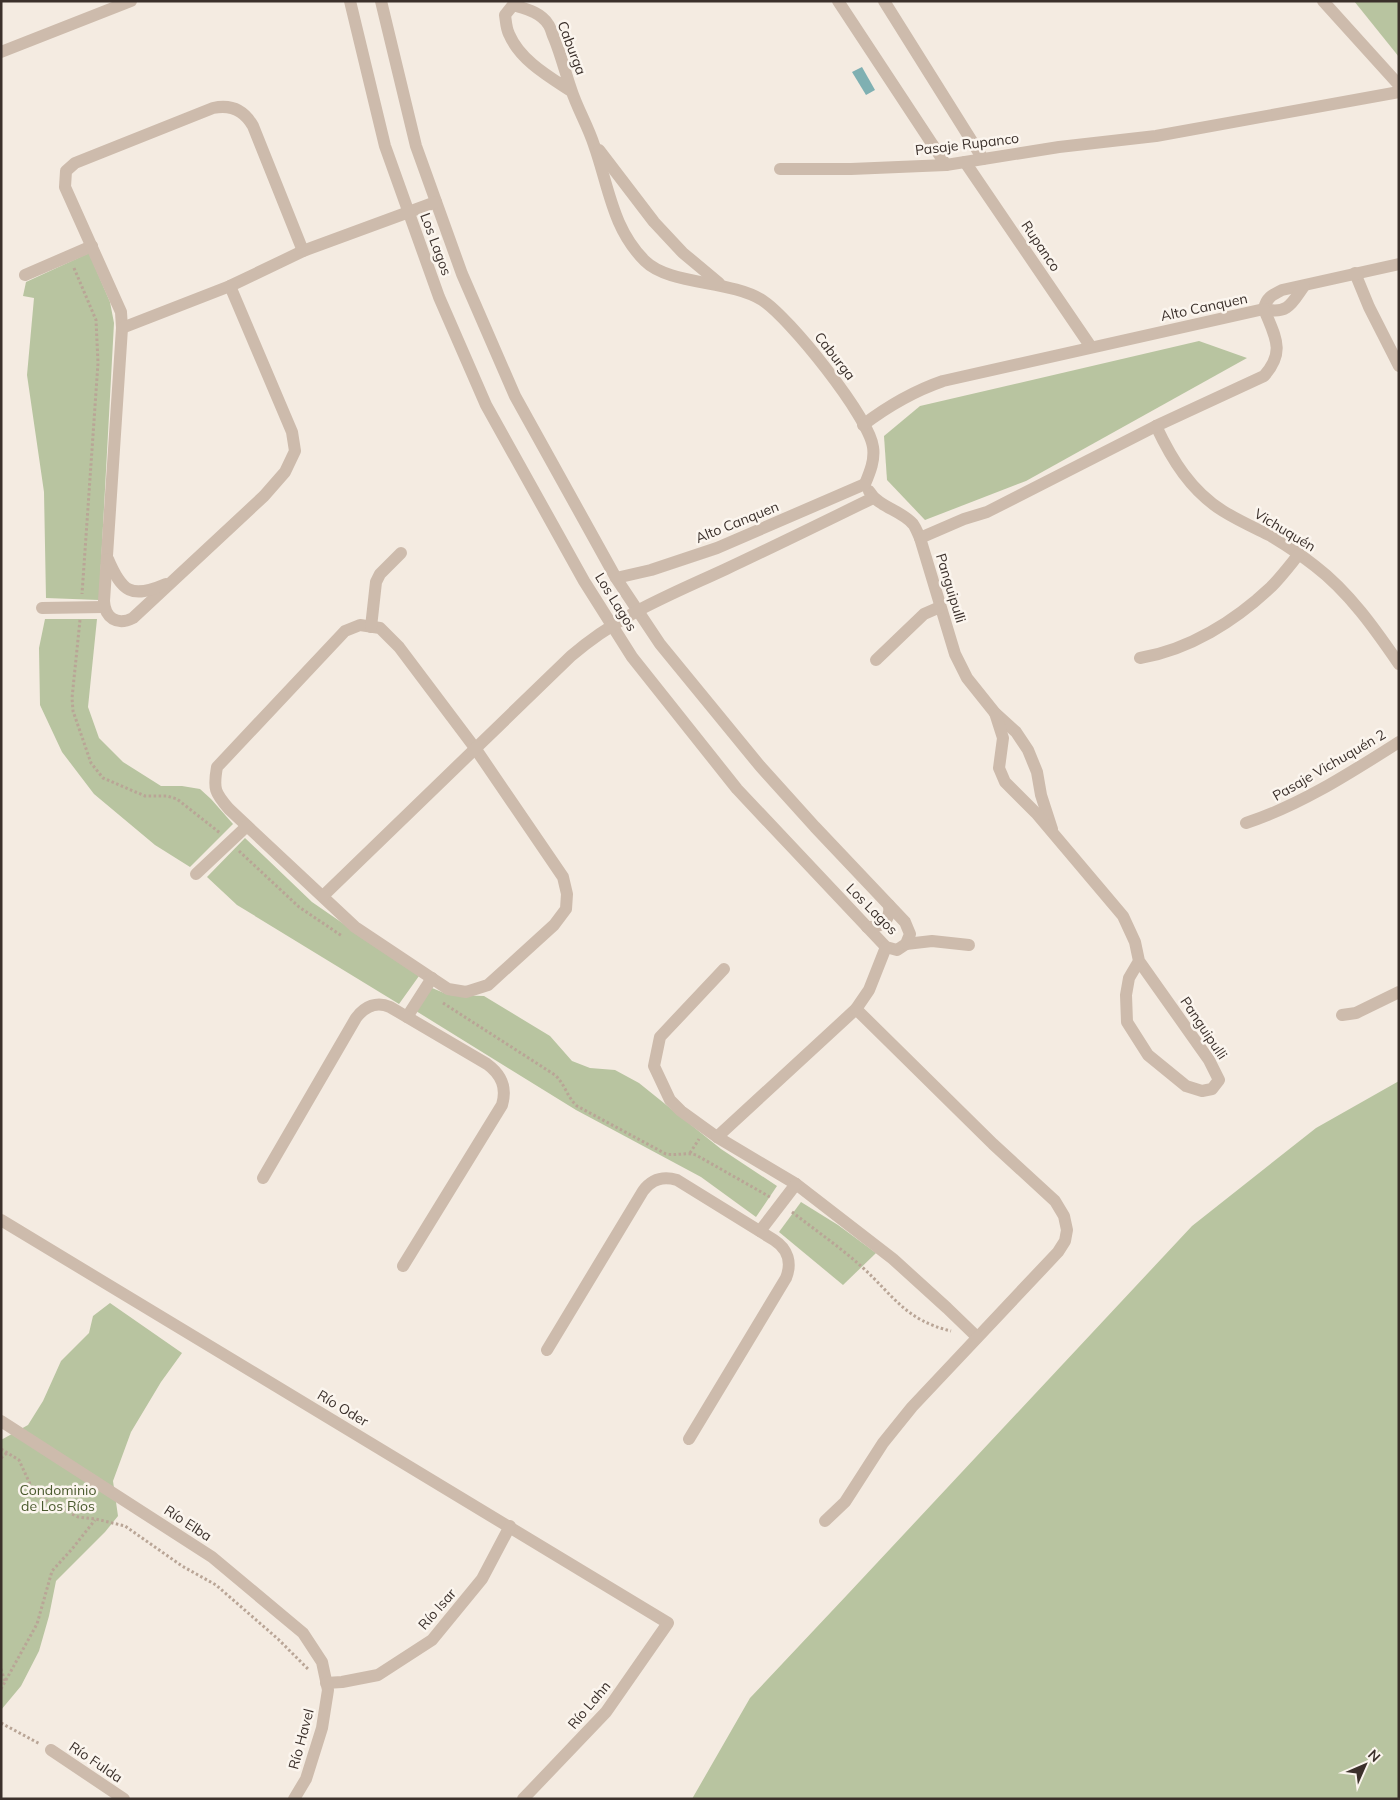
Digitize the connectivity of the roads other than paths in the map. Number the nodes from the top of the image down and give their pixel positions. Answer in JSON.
{"nodes":[{"id":1,"x":131,"y":1,"type":"edge"},
{"id":2,"x":350,"y":1,"type":"edge"},
{"id":3,"x":381,"y":1,"type":"edge"},
{"id":4,"x":838,"y":1,"type":"edge"},
{"id":5,"x":884,"y":1,"type":"edge"},
{"id":6,"x":1323,"y":1,"type":"edge"},
{"id":7,"x":1,"y":52,"type":"edge"},
{"id":8,"x":1399,"y":84,"type":"edge"},
{"id":9,"x":571,"y":91,"type":"junction"},
{"id":10,"x":1399,"y":92,"type":"edge"},
{"id":11,"x":594,"y":144,"type":"junction"},
{"id":12,"x":983,"y":159,"type":"junction"},
{"id":13,"x":965,"y":162,"type":"junction"},
{"id":14,"x":946,"y":164,"type":"junction"},
{"id":15,"x":780,"y":169,"type":"dead end"},
{"id":16,"x":436,"y":202,"type":"junction"},
{"id":17,"x":408,"y":213,"type":"junction"},
{"id":18,"x":92,"y":246,"type":"junction"},
{"id":19,"x":302,"y":251,"type":"junction"},
{"id":20,"x":1399,"y":264,"type":"edge"},
{"id":21,"x":1355,"y":273,"type":"junction"},
{"id":22,"x":25,"y":275,"type":"dead end"},
{"id":23,"x":721,"y":285,"type":"junction"},
{"id":24,"x":230,"y":286,"type":"junction"},
{"id":25,"x":1304,"y":286,"type":"junction"},
{"id":26,"x":1264,"y":310,"type":"junction"},
{"id":27,"x":122,"y":328,"type":"junction"},
{"id":28,"x":1092,"y":347,"type":"junction"},
{"id":29,"x":1399,"y":366,"type":"edge"},
{"id":30,"x":863,"y":425,"type":"junction"},
{"id":31,"x":1156,"y":426,"type":"junction"},
{"id":32,"x":865,"y":484,"type":"junction"},
{"id":33,"x":873,"y":498,"type":"junction"},
{"id":34,"x":920,"y":538,"type":"junction"},
{"id":35,"x":717,"y":548,"type":"junction"},
{"id":36,"x":401,"y":552,"type":"dead end"},
{"id":37,"x":1299,"y":554,"type":"junction"},
{"id":38,"x":106,"y":556,"type":"junction"},
{"id":39,"x":728,"y":569,"type":"junction"},
{"id":40,"x":616,"y":578,"type":"junction"},
{"id":41,"x":175,"y":580,"type":"junction"},
{"id":42,"x":128,"y":591,"type":"junction"},
{"id":43,"x":104,"y":604,"type":"junction"},
{"id":44,"x":940,"y":607,"type":"junction"},
{"id":45,"x":42,"y":608,"type":"dead end"},
{"id":46,"x":636,"y":611,"type":"junction"},
{"id":47,"x":137,"y":615,"type":"junction"},
{"id":48,"x":612,"y":624,"type":"junction"},
{"id":49,"x":371,"y":627,"type":"junction"},
{"id":50,"x":1140,"y":658,"type":"dead end"},
{"id":51,"x":876,"y":660,"type":"dead end"},
{"id":52,"x":1399,"y":664,"type":"edge"},
{"id":53,"x":995,"y":713,"type":"junction"},
{"id":54,"x":1399,"y":742,"type":"edge"},
{"id":55,"x":475,"y":748,"type":"junction"},
{"id":56,"x":1246,"y":823,"type":"dead end"},
{"id":57,"x":247,"y":826,"type":"junction"},
{"id":58,"x":1053,"y":833,"type":"junction"},
{"id":59,"x":196,"y":874,"type":"dead end"},
{"id":60,"x":323,"y":896,"type":"junction"},
{"id":61,"x":889,"y":905,"type":"junction"},
{"id":62,"x":867,"y":927,"type":"junction"},
{"id":63,"x":906,"y":944,"type":"junction"},
{"id":64,"x":969,"y":945,"type":"dead end"},
{"id":65,"x":886,"y":947,"type":"junction"},
{"id":66,"x":1139,"y":961,"type":"junction"},
{"id":67,"x":724,"y":969,"type":"dead end"},
{"id":68,"x":432,"y":978,"type":"junction"},
{"id":69,"x":1399,"y":992,"type":"edge"},
{"id":70,"x":856,"y":1008,"type":"junction"},
{"id":71,"x":1342,"y":1015,"type":"dead end"},
{"id":72,"x":407,"y":1017,"type":"junction"},
{"id":73,"x":717,"y":1137,"type":"junction"},
{"id":74,"x":263,"y":1178,"type":"dead end"},
{"id":75,"x":796,"y":1184,"type":"junction"},
{"id":76,"x":1,"y":1220,"type":"edge"},
{"id":77,"x":760,"y":1232,"type":"junction"},
{"id":78,"x":403,"y":1266,"type":"dead end"},
{"id":79,"x":977,"y":1337,"type":"junction"},
{"id":80,"x":547,"y":1350,"type":"dead end"},
{"id":81,"x":1,"y":1421,"type":"edge"},
{"id":82,"x":689,"y":1440,"type":"dead end"},
{"id":83,"x":825,"y":1521,"type":"dead end"},
{"id":84,"x":510,"y":1526,"type":"junction"},
{"id":85,"x":668,"y":1622,"type":"joint"},
{"id":86,"x":326,"y":1683,"type":"junction"},
{"id":87,"x":51,"y":1750,"type":"road end"},
{"id":88,"x":124,"y":1799,"type":"edge"},
{"id":89,"x":294,"y":1799,"type":"edge"},
{"id":90,"x":523,"y":1799,"type":"edge"}],
"edges":[{"from":1,"to":7,"type":"street"},
{"from":2,"to":17,"type":"street","name":"Los Lagos"},
{"from":3,"to":16,"type":"street","name":"Los Lagos"},
{"from":4,"to":14,"type":"street"},
{"from":5,"to":12,"type":"street"},
{"from":6,"to":8,"type":"street"},
{"from":9,"to":9,"type":"street","name":"Caburga"},
{"from":9,"to":11,"type":"street","name":"Caburga"},
{"from":10,"to":12,"type":"street","name":"Pasaje Rupanco"},
{"from":11,"to":23,"type":"street","name":"Caburga"},
{"from":11,"to":23,"type":"street","name":"Caburga"},
{"from":12,"to":13,"type":"street","name":"Pasaje Rupanco"},
{"from":13,"to":14,"type":"street","name":"Pasaje Rupanco"},
{"from":13,"to":28,"type":"street","name":"Rupanco"},
{"from":14,"to":15,"type":"street","name":"Pasaje Rupanco"},
{"from":16,"to":17,"type":"street"},
{"from":16,"to":40,"type":"street","name":"Los Lagos"},
{"from":17,"to":19,"type":"street"},
{"from":17,"to":48,"type":"street","name":"Los Lagos"},
{"from":18,"to":19,"type":"street"},
{"from":18,"to":22,"type":"street"},
{"from":18,"to":27,"type":"street"},
{"from":19,"to":24,"type":"street"},
{"from":20,"to":21,"type":"street"},
{"from":21,"to":25,"type":"street"},
{"from":21,"to":29,"type":"street"},
{"from":23,"to":30,"type":"street","name":"Caburga"},
{"from":24,"to":27,"type":"street"},
{"from":24,"to":41,"type":"street"},
{"from":25,"to":26,"type":"street"},
{"from":25,"to":26,"type":"street"},
{"from":26,"to":28,"type":"street","name":"Alto Canquen"},
{"from":26,"to":31,"type":"street","name":"Alto Canquen"},
{"from":27,"to":38,"type":"street"},
{"from":28,"to":30,"type":"street","name":"Alto Canquen"},
{"from":30,"to":32,"type":"street","name":"Caburga"},
{"from":31,"to":34,"type":"street","name":"Alto Canquen"},
{"from":31,"to":37,"type":"street","name":"Vichuquén"},
{"from":32,"to":33,"type":"street"},
{"from":32,"to":35,"type":"street","name":"Alto Canquen"},
{"from":33,"to":34,"type":"street","name":"Panguipulli"},
{"from":33,"to":39,"type":"street"},
{"from":34,"to":44,"type":"street","name":"Panguipulli"},
{"from":35,"to":39,"type":"street"},
{"from":35,"to":40,"type":"street","name":"Alto Canquen"},
{"from":36,"to":49,"type":"street"},
{"from":37,"to":50,"type":"street"},
{"from":37,"to":52,"type":"street","name":"Vichuquén"},
{"from":38,"to":42,"type":"street"},
{"from":38,"to":43,"type":"street"},
{"from":39,"to":46,"type":"street"},
{"from":40,"to":46,"type":"street","name":"Los Lagos"},
{"from":41,"to":42,"type":"street"},
{"from":41,"to":47,"type":"street"},
{"from":42,"to":43,"type":"street"},
{"from":42,"to":47,"type":"street"},
{"from":43,"to":45,"type":"street"},
{"from":43,"to":47,"type":"street"},
{"from":44,"to":51,"type":"street"},
{"from":44,"to":53,"type":"street","name":"Panguipulli"},
{"from":46,"to":48,"type":"street"},
{"from":46,"to":61,"type":"street","name":"Los Lagos"},
{"from":48,"to":55,"type":"street"},
{"from":48,"to":62,"type":"street","name":"Los Lagos"},
{"from":49,"to":55,"type":"street"},
{"from":49,"to":57,"type":"street"},
{"from":53,"to":58,"type":"street","name":"Panguipulli"},
{"from":53,"to":58,"type":"street","name":"Panguipulli"},
{"from":54,"to":56,"type":"street","name":"Pasaje Vichuquén 2"},
{"from":55,"to":60,"type":"street"},
{"from":55,"to":68,"type":"street"},
{"from":57,"to":59,"type":"street"},
{"from":57,"to":60,"type":"street"},
{"from":58,"to":66,"type":"street","name":"Panguipulli"},
{"from":60,"to":68,"type":"street"},
{"from":61,"to":62,"type":"street"},
{"from":61,"to":63,"type":"street","name":"Los Lagos"},
{"from":62,"to":65,"type":"street","name":"Los Lagos"},
{"from":63,"to":64,"type":"street"},
{"from":63,"to":65,"type":"street","name":"Los Lagos"},
{"from":65,"to":70,"type":"street"},
{"from":66,"to":66,"type":"street","name":"Panguipulli"},
{"from":67,"to":73,"type":"street"},
{"from":68,"to":72,"type":"street"},
{"from":69,"to":71,"type":"street"},
{"from":70,"to":73,"type":"street"},
{"from":70,"to":79,"type":"street"},
{"from":72,"to":74,"type":"street"},
{"from":72,"to":78,"type":"street"},
{"from":73,"to":75,"type":"street"},
{"from":75,"to":77,"type":"street"},
{"from":75,"to":79,"type":"street"},
{"from":76,"to":84,"type":"street","name":"Río Oder"},
{"from":77,"to":80,"type":"street"},
{"from":77,"to":82,"type":"street"},
{"from":79,"to":83,"type":"street"},
{"from":81,"to":86,"type":"street","name":"Río Elba"},
{"from":84,"to":85,"type":"street","name":"Río Oder"},
{"from":84,"to":86,"type":"street","name":"Río Isar"},
{"from":85,"to":90,"type":"street","name":"Río Lahn"},
{"from":86,"to":89,"type":"street","name":"Río Havel"},
{"from":87,"to":88,"type":"street","name":"Río Fulda"}]}
